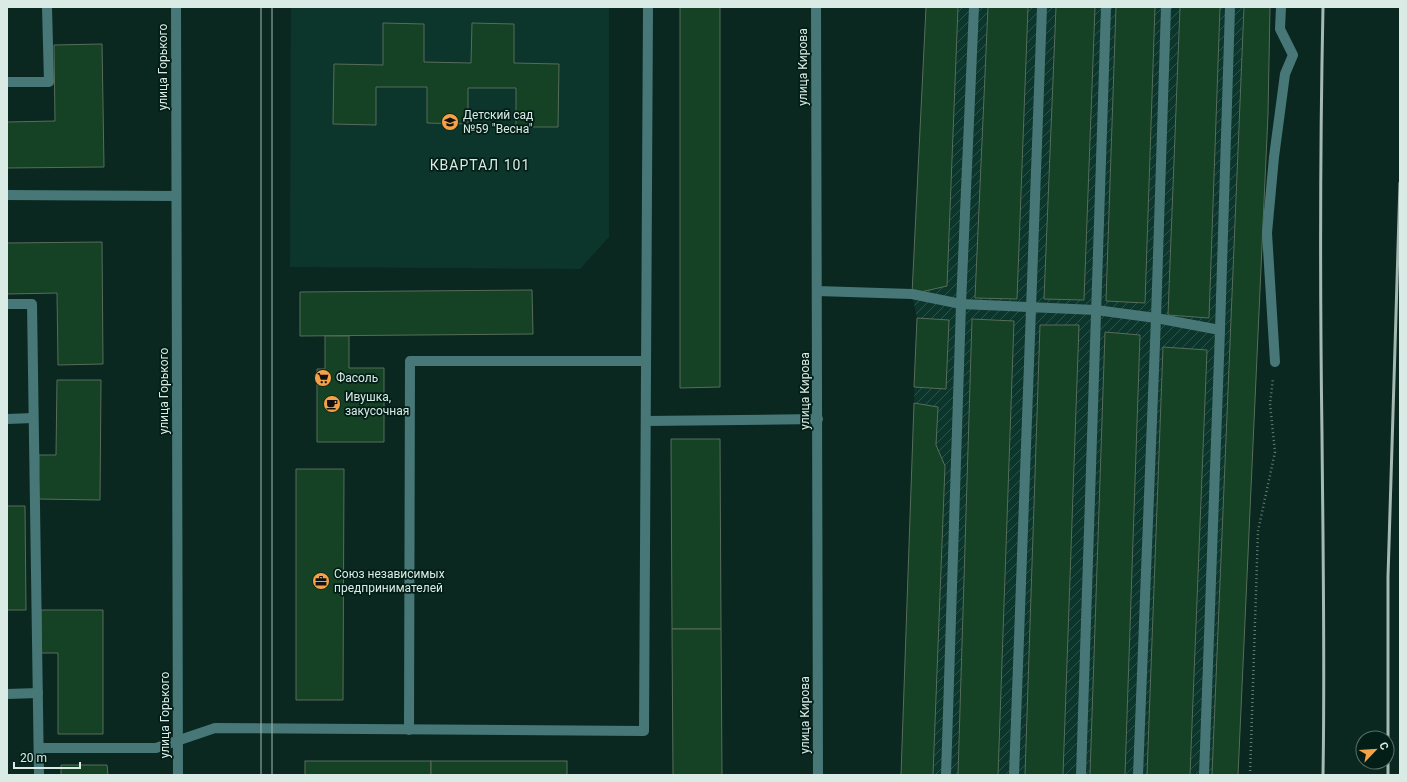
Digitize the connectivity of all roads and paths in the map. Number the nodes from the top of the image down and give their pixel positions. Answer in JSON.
{"nodes":[{"id":1,"x":47,"y":7,"type":"edge"},
{"id":2,"x":176,"y":7,"type":"edge"},
{"id":3,"x":648,"y":7,"type":"edge"},
{"id":4,"x":816,"y":7,"type":"edge"},
{"id":5,"x":974,"y":7,"type":"edge"},
{"id":6,"x":1042,"y":7,"type":"edge"},
{"id":7,"x":1106,"y":7,"type":"edge"},
{"id":8,"x":1166,"y":7,"type":"edge"},
{"id":9,"x":1230,"y":7,"type":"edge"},
{"id":10,"x":1281,"y":7,"type":"edge"},
{"id":11,"x":7,"y":82,"type":"edge"},
{"id":12,"x":7,"y":195,"type":"edge"},
{"id":13,"x":176,"y":196,"type":"junction"},
{"id":14,"x":817,"y":291,"type":"junction"},
{"id":15,"x":7,"y":304,"type":"edge"},
{"id":16,"x":961,"y":304,"type":"junction"},
{"id":17,"x":1031,"y":307,"type":"junction"},
{"id":18,"x":1096,"y":310,"type":"junction"},
{"id":19,"x":1156,"y":318,"type":"junction"},
{"id":20,"x":1220,"y":330,"type":"junction"},
{"id":21,"x":646,"y":361,"type":"junction"},
{"id":22,"x":1275,"y":362,"type":"joint"},
{"id":23,"x":34,"y":418,"type":"junction"},
{"id":24,"x":7,"y":419,"type":"edge"},
{"id":25,"x":818,"y":419,"type":"junction"},
{"id":26,"x":646,"y":421,"type":"junction"},
{"id":27,"x":7,"y":694,"type":"edge"},
{"id":28,"x":38,"y":694,"type":"junction"},
{"id":29,"x":409,"y":730,"type":"junction"},
{"id":30,"x":178,"y":740,"type":"junction"},
{"id":31,"x":39,"y":748,"type":"junction"},
{"id":32,"x":39,"y":775,"type":"edge"},
{"id":33,"x":178,"y":775,"type":"edge"},
{"id":34,"x":818,"y":775,"type":"edge"},
{"id":35,"x":946,"y":775,"type":"edge"},
{"id":36,"x":1014,"y":775,"type":"edge"},
{"id":37,"x":1081,"y":775,"type":"edge"},
{"id":38,"x":1138,"y":775,"type":"edge"},
{"id":39,"x":1204,"y":775,"type":"edge"},
{"id":40,"x":1250,"y":775,"type":"edge"}],
"edges":[{"from":1,"to":11,"type":"street"},
{"from":2,"to":13,"type":"street","name":"улица Горького"},
{"from":3,"to":21,"type":"street"},
{"from":4,"to":14,"type":"street","name":"улица Кирова"},
{"from":5,"to":16,"type":"street"},
{"from":6,"to":17,"type":"street"},
{"from":7,"to":18,"type":"street"},
{"from":8,"to":19,"type":"street"},
{"from":9,"to":20,"type":"street"},
{"from":10,"to":22,"type":"street"},
{"from":12,"to":13,"type":"street"},
{"from":13,"to":30,"type":"street","name":"улица Горького"},
{"from":14,"to":16,"type":"street"},
{"from":14,"to":25,"type":"street","name":"улица Кирова"},
{"from":15,"to":23,"type":"street"},
{"from":16,"to":17,"type":"street"},
{"from":16,"to":35,"type":"street"},
{"from":17,"to":18,"type":"street"},
{"from":17,"to":36,"type":"street"},
{"from":18,"to":19,"type":"street"},
{"from":18,"to":37,"type":"street"},
{"from":19,"to":20,"type":"street"},
{"from":19,"to":38,"type":"street"},
{"from":20,"to":39,"type":"street"},
{"from":21,"to":26,"type":"street"},
{"from":21,"to":29,"type":"street"},
{"from":22,"to":40,"type":"path"},
{"from":23,"to":24,"type":"street"},
{"from":23,"to":28,"type":"street"},
{"from":25,"to":26,"type":"street"},
{"from":25,"to":34,"type":"street","name":"улица Кирова"},
{"from":26,"to":29,"type":"street"},
{"from":27,"to":28,"type":"street"},
{"from":28,"to":31,"type":"street"},
{"from":29,"to":30,"type":"street"},
{"from":30,"to":31,"type":"street"},
{"from":30,"to":33,"type":"street","name":"улица Горького"},
{"from":31,"to":32,"type":"street"}]}
